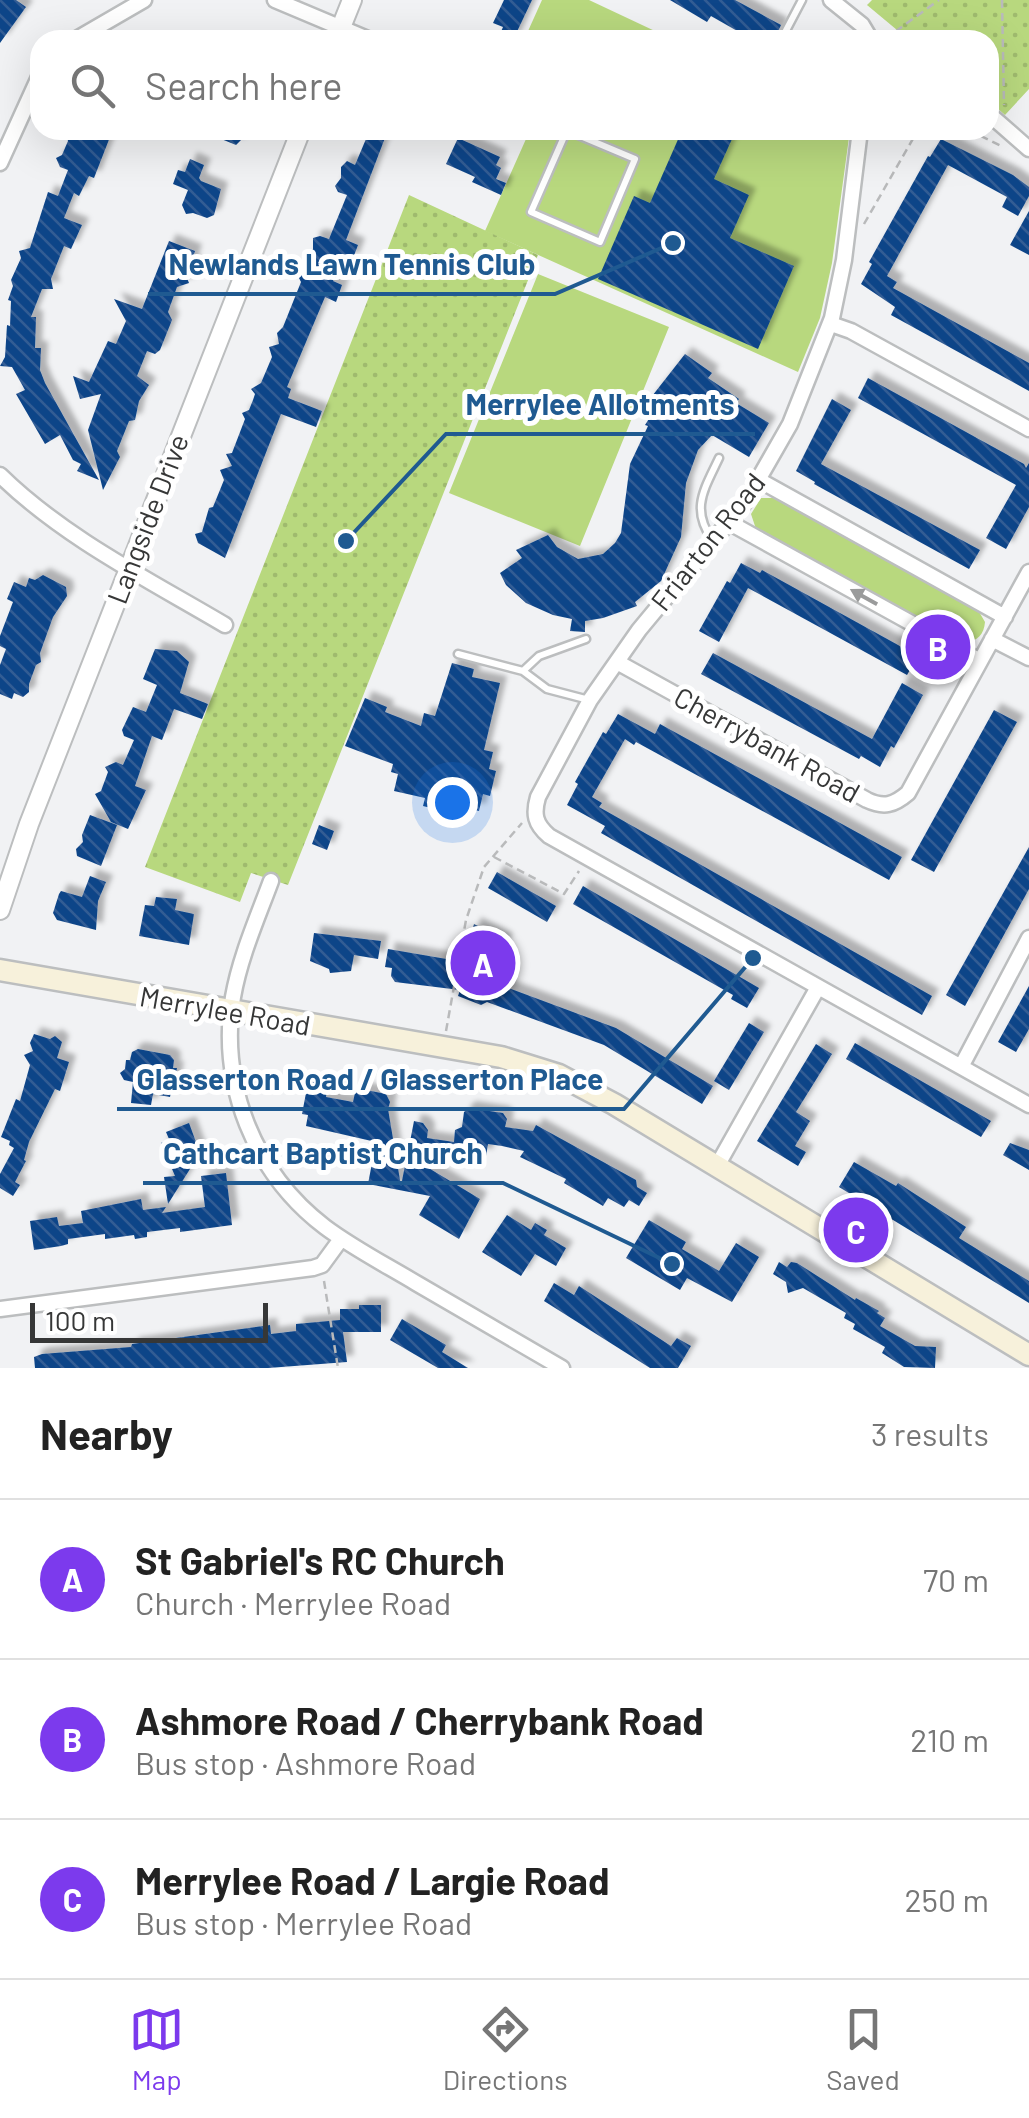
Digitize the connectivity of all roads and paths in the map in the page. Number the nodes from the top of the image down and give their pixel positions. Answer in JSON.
{"nodes":[{"id":1,"x":144,"y":0,"type":"edge"},
{"id":2,"x":275,"y":0,"type":"edge"},
{"id":3,"x":352,"y":0,"type":"edge"},
{"id":4,"x":802,"y":0,"type":"edge"},
{"id":5,"x":832,"y":0,"type":"edge"},
{"id":6,"x":940,"y":0,"type":"edge"},
{"id":7,"x":1002,"y":0,"type":"edge"},
{"id":8,"x":92,"y":30,"type":"edge"},
{"id":9,"x":332,"y":30,"type":"edge"},
{"id":10,"x":339,"y":30,"type":"edge"},
{"id":11,"x":786,"y":30,"type":"edge"},
{"id":12,"x":865,"y":30,"type":"edge"},
{"id":13,"x":898,"y":30,"type":"edge"},
{"id":14,"x":30,"y":97,"type":"edge"},
{"id":15,"x":999,"y":123,"type":"edge"},
{"id":16,"x":1004,"y":127,"type":"junction"},
{"id":17,"x":297,"y":140,"type":"edge"},
{"id":18,"x":562,"y":140,"type":"edge"},
{"id":19,"x":589,"y":140,"type":"edge"},
{"id":20,"x":859,"y":140,"type":"edge"},
{"id":21,"x":912,"y":140,"type":"edge"},
{"id":22,"x":994,"y":140,"type":"edge"},
{"id":23,"x":1022,"y":151,"type":"edge"},
{"id":24,"x":0,"y":163,"type":"edge"},
{"id":25,"x":862,"y":228,"type":"dead end"},
{"id":26,"x":830,"y":324,"type":"junction"},
{"id":27,"x":1029,"y":429,"type":"edge"},
{"id":28,"x":719,"y":458,"type":"dead end"},
{"id":29,"x":0,"y":475,"type":"edge"},
{"id":30,"x":759,"y":480,"type":"junction"},
{"id":31,"x":730,"y":522,"type":"junction"},
{"id":32,"x":714,"y":542,"type":"junction"},
{"id":33,"x":129,"y":568,"type":"junction"},
{"id":34,"x":1029,"y":572,"type":"edge"},
{"id":35,"x":1004,"y":617,"type":"junction"},
{"id":36,"x":224,"y":626,"type":"dead end"},
{"id":37,"x":586,"y":639,"type":"dead end"},
{"id":38,"x":992,"y":639,"type":"junction"},
{"id":39,"x":458,"y":654,"type":"dead end"},
{"id":40,"x":1029,"y":658,"type":"edge"},
{"id":41,"x":980,"y":661,"type":"junction"},
{"id":42,"x":617,"y":662,"type":"junction"},
{"id":43,"x":523,"y":670,"type":"junction"},
{"id":44,"x":590,"y":700,"type":"junction"},
{"id":45,"x":536,"y":812,"type":"junction"},
{"id":46,"x":493,"y":856,"type":"junction"},
{"id":47,"x":587,"y":858,"type":"junction"},
{"id":48,"x":272,"y":881,"type":"dead end"},
{"id":49,"x":0,"y":910,"type":"edge"},
{"id":50,"x":1029,"y":938,"type":"edge"},
{"id":51,"x":0,"y":970,"type":"edge"},
{"id":52,"x":817,"y":989,"type":"junction"},
{"id":53,"x":231,"y":1013,"type":"junction"},
{"id":54,"x":443,"y":1047,"type":"junction"},
{"id":55,"x":962,"y":1066,"type":"junction"},
{"id":56,"x":1029,"y":1105,"type":"edge"},
{"id":57,"x":717,"y":1166,"type":"junction"},
{"id":58,"x":341,"y":1238,"type":"junction"},
{"id":59,"x":322,"y":1265,"type":"junction"},
{"id":60,"x":0,"y":1309,"type":"edge"},
{"id":61,"x":1029,"y":1355,"type":"edge"},
{"id":62,"x":338,"y":1368,"type":"edge"},
{"id":63,"x":562,"y":1368,"type":"edge"}],
"edges":[{"from":1,"to":8,"type":"street"},
{"from":2,"to":9,"type":"street"},
{"from":3,"to":10,"type":"street"},
{"from":4,"to":11,"type":"lane"},
{"from":5,"to":12,"type":"street"},
{"from":6,"to":13,"type":"path"},
{"from":7,"to":16,"type":"path"},
{"from":14,"to":24,"type":"street"},
{"from":15,"to":16,"type":"street"},
{"from":16,"to":23,"type":"street"},
{"from":17,"to":33,"type":"street","name":"Langside Drive"},
{"from":18,"to":19,"type":"lane"},
{"from":20,"to":26,"type":"street","name":"Friarton Road"},
{"from":21,"to":25,"type":"path"},
{"from":22,"to":23,"type":"path"},
{"from":26,"to":27,"type":"street"},
{"from":26,"to":30,"type":"street","name":"Friarton Road"},
{"from":28,"to":32,"type":"lane"},
{"from":29,"to":33,"type":"street"},
{"from":30,"to":31,"type":"street","name":"Friarton Road"},
{"from":30,"to":35,"type":"street"},
{"from":31,"to":32,"type":"street","name":"Friarton Road"},
{"from":41,"to":31,"type":"street","one_way":true},
{"from":32,"to":42,"type":"street","name":"Friarton Road"},
{"from":33,"to":36,"type":"street"},
{"from":33,"to":49,"type":"street","name":"Langside Drive"},
{"from":34,"to":35,"type":"street","name":"Cherrybank Road"},
{"from":35,"to":38,"type":"street","name":"Cherrybank Road"},
{"from":37,"to":43,"type":"lane"},
{"from":38,"to":40,"type":"street"},
{"from":38,"to":41,"type":"street","name":"Cherrybank Road"},
{"from":39,"to":43,"type":"lane"},
{"from":41,"to":42,"type":"street","name":"Cherrybank Road"},
{"from":42,"to":44,"type":"street","name":"Friarton Road"},
{"from":43,"to":44,"type":"lane"},
{"from":44,"to":45,"type":"street","name":"Friarton Road"},
{"from":45,"to":46,"type":"path"},
{"from":45,"to":47,"type":"street"},
{"from":46,"to":47,"type":"path"},
{"from":46,"to":54,"type":"path"},
{"from":47,"to":52,"type":"street"},
{"from":48,"to":53,"type":"street"},
{"from":50,"to":55,"type":"street"},
{"from":51,"to":53,"type":"main road","name":"Merrylee Road"},
{"from":52,"to":55,"type":"street"},
{"from":52,"to":57,"type":"street"},
{"from":53,"to":54,"type":"main road","name":"Merrylee Road"},
{"from":53,"to":58,"type":"street"},
{"from":54,"to":57,"type":"main road","name":"Merrylee Road"},
{"from":55,"to":56,"type":"street"},
{"from":57,"to":61,"type":"main road","name":"Merrylee Road"},
{"from":58,"to":59,"type":"street"},
{"from":58,"to":63,"type":"street"},
{"from":59,"to":60,"type":"street"},
{"from":59,"to":62,"type":"path"}]}
